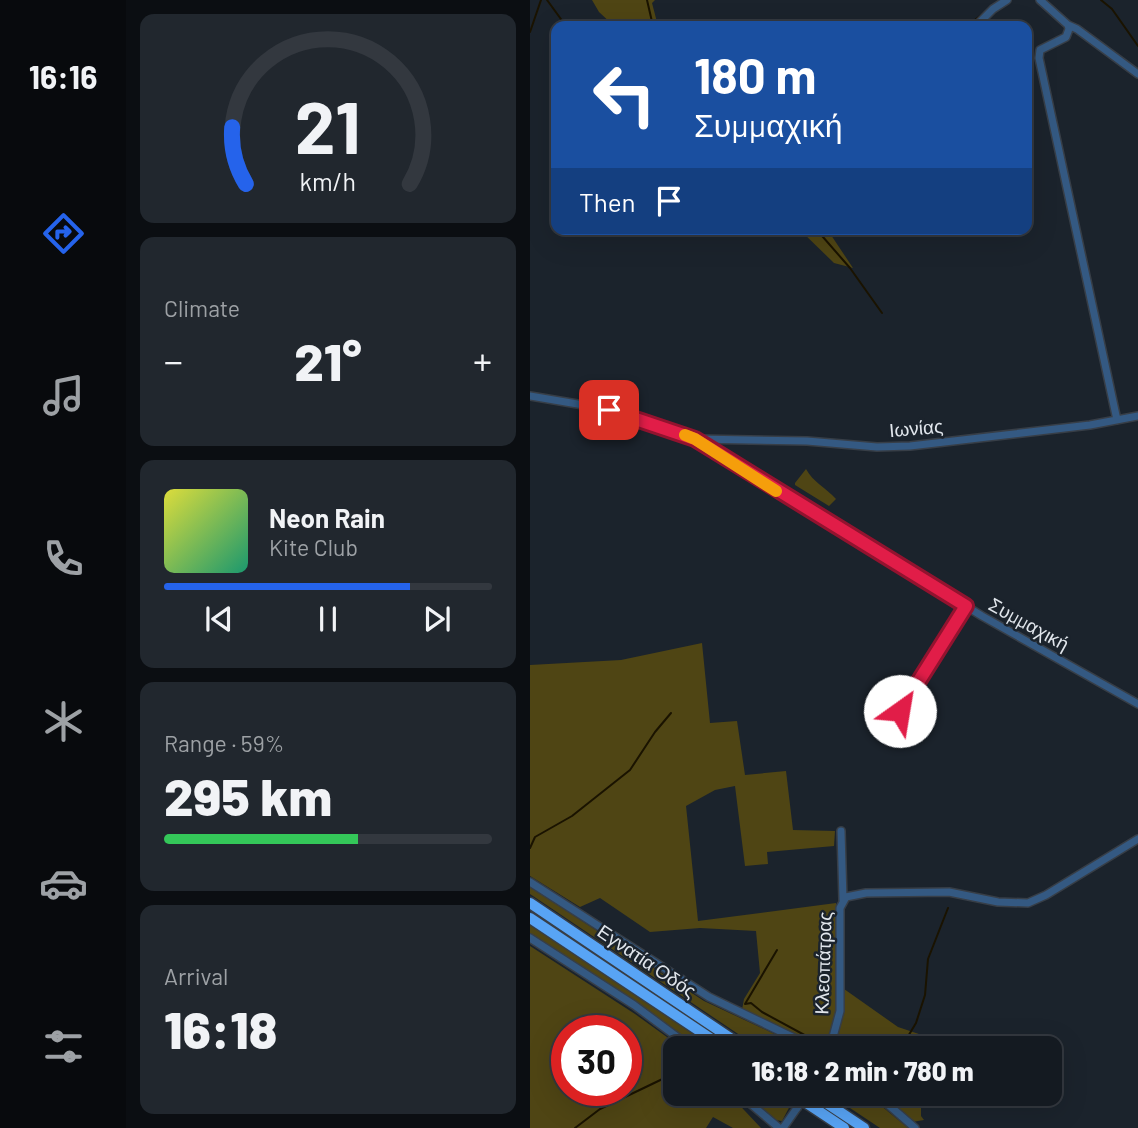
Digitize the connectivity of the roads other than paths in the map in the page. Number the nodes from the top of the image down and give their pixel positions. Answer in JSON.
{"nodes":[{"id":1,"x":1007,"y":0,"type":"edge"},
{"id":2,"x":1040,"y":0,"type":"edge"},
{"id":3,"x":981,"y":21,"type":"edge"},
{"id":4,"x":1068,"y":24,"type":"junction"},
{"id":5,"x":1138,"y":74,"type":"edge"},
{"id":6,"x":530,"y":396,"type":"edge"},
{"id":7,"x":1138,"y":416,"type":"edge"},
{"id":8,"x":1117,"y":420,"type":"junction"},
{"id":9,"x":708,"y":443,"type":"junction"},
{"id":10,"x":966,"y":606,"type":"junction"},
{"id":11,"x":1138,"y":704,"type":"edge"},
{"id":12,"x":900,"y":711,"type":"dead end"},
{"id":13,"x":841,"y":831,"type":"dead end"},
{"id":14,"x":1138,"y":839,"type":"edge"},
{"id":15,"x":530,"y":883,"type":"edge"},
{"id":16,"x":843,"y":900,"type":"junction"},
{"id":17,"x":530,"y":904,"type":"edge"},
{"id":18,"x":530,"y":918,"type":"edge"},
{"id":19,"x":530,"y":938,"type":"edge"},
{"id":20,"x":676,"y":1036,"type":"edge"},
{"id":21,"x":707,"y":1036,"type":"edge"},
{"id":22,"x":727,"y":1036,"type":"edge"},
{"id":23,"x":790,"y":1036,"type":"edge"},
{"id":24,"x":833,"y":1036,"type":"edge"},
{"id":25,"x":753,"y":1106,"type":"edge"},
{"id":26,"x":798,"y":1106,"type":"edge"},
{"id":27,"x":811,"y":1106,"type":"edge"},
{"id":28,"x":831,"y":1106,"type":"edge"},
{"id":29,"x":890,"y":1106,"type":"edge"},
{"id":30,"x":765,"y":1117,"type":"junction"},
{"id":31,"x":770,"y":1128,"type":"edge"},
{"id":32,"x":781,"y":1128,"type":"edge"},
{"id":33,"x":844,"y":1128,"type":"edge"},
{"id":34,"x":864,"y":1128,"type":"edge"},
{"id":35,"x":915,"y":1128,"type":"edge"}],
"edges":[{"from":1,"to":3,"type":"street"},
{"from":2,"to":4,"type":"street"},
{"from":4,"to":5,"type":"street"},
{"from":4,"to":8,"type":"street"},
{"from":6,"to":9,"type":"street","name":"Συμμαχική"},
{"from":7,"to":8,"type":"street","name":"Ιωνίας"},
{"from":8,"to":9,"type":"street","name":"Ιωνίας"},
{"from":9,"to":10,"type":"street","name":"Συμμαχική"},
{"from":10,"to":11,"type":"street","name":"Συμμαχική"},
{"from":10,"to":12,"type":"street"},
{"from":13,"to":16,"type":"street"},
{"from":14,"to":16,"type":"street","name":"Κλεοπάτρας"},
{"from":15,"to":23,"type":"street"},
{"from":16,"to":24,"type":"street","name":"Κλεοπάτρας"},
{"from":17,"to":22,"type":"highway","name":"Εγνατία Οδός"},
{"from":18,"to":21,"type":"highway","name":"Εγνατία Οδός"},
{"from":19,"to":20,"type":"street"},
{"from":25,"to":30,"type":"street"},
{"from":26,"to":32,"type":"street","bridge":true},
{"from":27,"to":33,"type":"highway"},
{"from":28,"to":34,"type":"highway"},
{"from":29,"to":35,"type":"street"},
{"from":30,"to":31,"type":"street"},
{"from":30,"to":32,"type":"street"}]}
